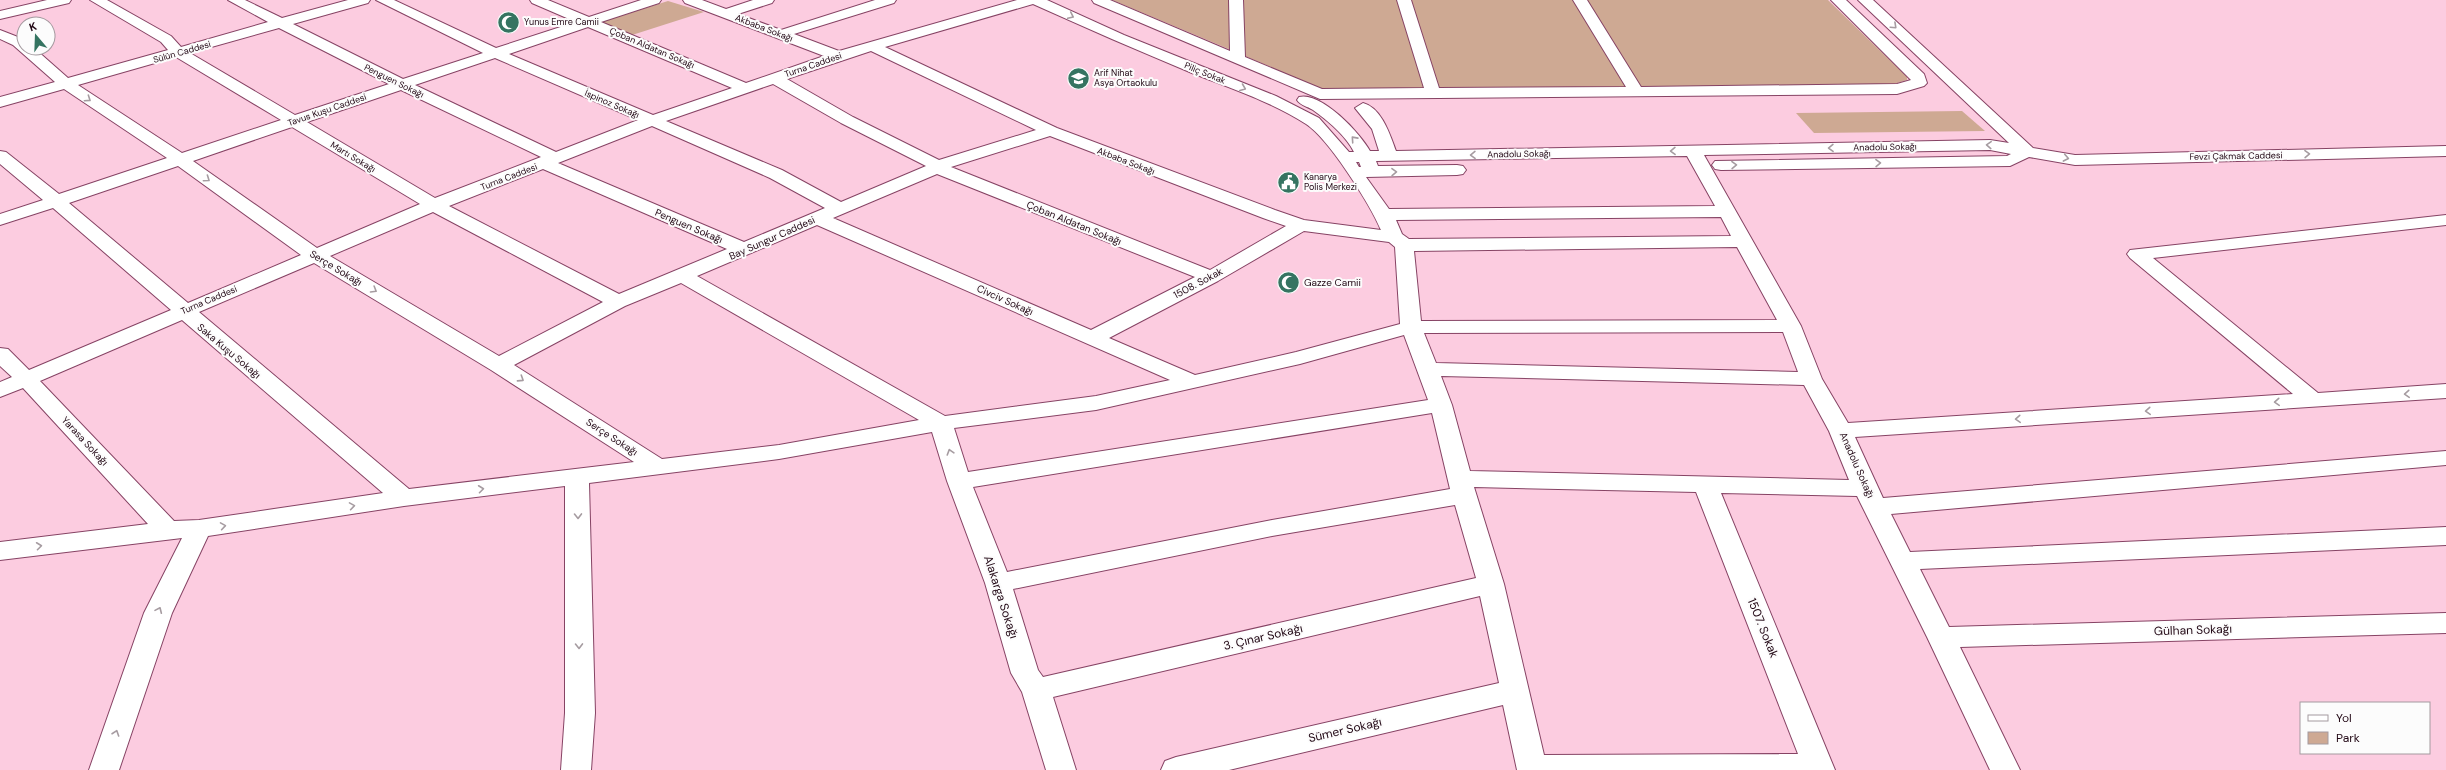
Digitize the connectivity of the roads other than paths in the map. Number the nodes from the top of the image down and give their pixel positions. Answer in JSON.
{"nodes":[{"id":1,"x":62,"y":0,"type":"edge"},
{"id":2,"x":97,"y":0,"type":"edge"},
{"id":3,"x":235,"y":0,"type":"edge"},
{"id":4,"x":363,"y":0,"type":"edge"},
{"id":5,"x":383,"y":0,"type":"edge"},
{"id":6,"x":537,"y":0,"type":"edge"},
{"id":7,"x":654,"y":0,"type":"edge"},
{"id":8,"x":690,"y":0,"type":"edge"},
{"id":9,"x":768,"y":0,"type":"edge"},
{"id":10,"x":889,"y":0,"type":"edge"},
{"id":11,"x":1032,"y":0,"type":"edge"},
{"id":12,"x":1036,"y":0,"type":"edge"},
{"id":13,"x":1068,"y":0,"type":"edge"},
{"id":14,"x":1099,"y":0,"type":"edge"},
{"id":15,"x":1236,"y":0,"type":"edge"},
{"id":16,"x":1404,"y":0,"type":"edge"},
{"id":17,"x":1580,"y":0,"type":"edge"},
{"id":18,"x":1838,"y":0,"type":"edge"},
{"id":19,"x":1866,"y":0,"type":"edge"},
{"id":20,"x":726,"y":13,"type":"junction"},
{"id":21,"x":0,"y":15,"type":"edge"},
{"id":22,"x":589,"y":21,"type":"junction"},
{"id":23,"x":278,"y":23,"type":"junction"},
{"id":24,"x":0,"y":34,"type":"edge"},
{"id":25,"x":781,"y":34,"type":"junction"},
{"id":26,"x":16,"y":41,"type":"edge"},
{"id":27,"x":872,"y":46,"type":"junction"},
{"id":28,"x":179,"y":53,"type":"junction"},
{"id":29,"x":495,"y":53,"type":"junction"},
{"id":30,"x":34,"y":56,"type":"edge"},
{"id":31,"x":838,"y":56,"type":"junction"},
{"id":32,"x":1238,"y":59,"type":"junction"},
{"id":33,"x":774,"y":78,"type":"junction"},
{"id":34,"x":65,"y":83,"type":"junction"},
{"id":35,"x":400,"y":84,"type":"junction"},
{"id":36,"x":745,"y":88,"type":"junction"},
{"id":37,"x":1636,"y":91,"type":"junction"},
{"id":38,"x":1433,"y":93,"type":"junction"},
{"id":39,"x":0,"y":102,"type":"edge"},
{"id":40,"x":1363,"y":108,"type":"dead end"},
{"id":41,"x":651,"y":121,"type":"junction"},
{"id":42,"x":294,"y":122,"type":"junction"},
{"id":43,"x":1051,"y":131,"type":"junction"},
{"id":44,"x":2027,"y":151,"type":"junction"},
{"id":45,"x":2446,"y":151,"type":"edge"},
{"id":46,"x":0,"y":156,"type":"edge"},
{"id":47,"x":1365,"y":156,"type":"junction"},
{"id":48,"x":1389,"y":156,"type":"junction"},
{"id":49,"x":1344,"y":157,"type":"junction"},
{"id":50,"x":1697,"y":158,"type":"junction"},
{"id":51,"x":179,"y":159,"type":"junction"},
{"id":52,"x":550,"y":161,"type":"junction"},
{"id":53,"x":937,"y":167,"type":"junction"},
{"id":54,"x":1364,"y":177,"type":"junction"},
{"id":55,"x":56,"y":201,"type":"junction"},
{"id":56,"x":434,"y":205,"type":"junction"},
{"id":57,"x":840,"y":209,"type":"junction"},
{"id":58,"x":1727,"y":211,"type":"junction"},
{"id":59,"x":1384,"y":215,"type":"junction"},
{"id":60,"x":817,"y":218,"type":"junction"},
{"id":61,"x":0,"y":220,"type":"edge"},
{"id":62,"x":2446,"y":220,"type":"edge"},
{"id":63,"x":1301,"y":225,"type":"junction"},
{"id":64,"x":1399,"y":241,"type":"junction"},
{"id":65,"x":1744,"y":241,"type":"junction"},
{"id":66,"x":745,"y":250,"type":"junction"},
{"id":67,"x":314,"y":255,"type":"junction"},
{"id":68,"x":683,"y":276,"type":"junction"},
{"id":69,"x":1211,"y":277,"type":"junction"},
{"id":70,"x":618,"y":302,"type":"junction"},
{"id":71,"x":182,"y":311,"type":"junction"},
{"id":72,"x":1791,"y":326,"type":"junction"},
{"id":73,"x":1411,"y":327,"type":"junction"},
{"id":74,"x":1092,"y":338,"type":"junction"},
{"id":75,"x":0,"y":354,"type":"edge"},
{"id":76,"x":499,"y":365,"type":"junction"},
{"id":77,"x":1426,"y":369,"type":"junction"},
{"id":78,"x":1811,"y":379,"type":"junction"},
{"id":79,"x":27,"y":380,"type":"junction"},
{"id":80,"x":1193,"y":382,"type":"junction"},
{"id":81,"x":0,"y":390,"type":"edge"},
{"id":82,"x":2446,"y":391,"type":"edge"},
{"id":83,"x":2313,"y":400,"type":"junction"},
{"id":84,"x":1441,"y":405,"type":"junction"},
{"id":85,"x":941,"y":423,"type":"junction"},
{"id":86,"x":1841,"y":431,"type":"junction"},
{"id":87,"x":2446,"y":458,"type":"edge"},
{"id":88,"x":660,"y":468,"type":"junction"},
{"id":89,"x":577,"y":478,"type":"junction"},
{"id":90,"x":959,"y":481,"type":"junction"},
{"id":91,"x":1706,"y":486,"type":"junction"},
{"id":92,"x":1462,"y":487,"type":"junction"},
{"id":93,"x":1871,"y":497,"type":"junction"},
{"id":94,"x":404,"y":498,"type":"junction"},
{"id":95,"x":199,"y":529,"type":"junction"},
{"id":96,"x":168,"y":530,"type":"junction"},
{"id":97,"x":2446,"y":536,"type":"edge"},
{"id":98,"x":0,"y":551,"type":"edge"},
{"id":99,"x":1903,"y":561,"type":"junction"},
{"id":100,"x":998,"y":583,"type":"junction"},
{"id":101,"x":1491,"y":584,"type":"junction"},
{"id":102,"x":2446,"y":623,"type":"edge"},
{"id":103,"x":1941,"y":637,"type":"junction"},
{"id":104,"x":1036,"y":690,"type":"junction"},
{"id":105,"x":1513,"y":690,"type":"junction"},
{"id":106,"x":1819,"y":768,"type":"edge"},
{"id":107,"x":1532,"y":769,"type":"edge"},
{"id":108,"x":104,"y":770,"type":"edge"},
{"id":109,"x":576,"y":770,"type":"edge"},
{"id":110,"x":1062,"y":770,"type":"edge"},
{"id":111,"x":1176,"y":770,"type":"edge"},
{"id":112,"x":2005,"y":770,"type":"edge"}],
"edges":[{"from":1,"to":21,"type":"street"},
{"from":2,"to":28,"type":"street","name":"Martı Sokağı"},
{"from":3,"to":23,"type":"street","name":"Penguen Sokağı"},
{"from":4,"to":23,"type":"street","name":"Sülün Caddesi"},
{"from":5,"to":29,"type":"street","name":"İspinoz Sokağı"},
{"from":6,"to":22,"type":"street","name":"Çoban Aldatan Sokağı"},
{"from":7,"to":22,"type":"street","name":"Tavus Kuşu Caddesi"},
{"from":8,"to":20,"type":"street","name":"Akbaba Sokağı"},
{"from":9,"to":20,"type":"street"},
{"from":10,"to":25,"type":"street"},
{"from":11,"to":27,"type":"street","name":"Turna Caddesi"},
{"from":12,"to":49,"type":"street","name":"Piliç Sokak","one_way":true},
{"from":47,"to":13,"type":"street","name":"Piliç Sokak","one_way":true},
{"from":14,"to":32,"type":"street"},
{"from":15,"to":32,"type":"street"},
{"from":16,"to":38,"type":"street"},
{"from":17,"to":37,"type":"street"},
{"from":18,"to":37,"type":"street"},
{"from":19,"to":44,"type":"street","one_way":true},
{"from":20,"to":25,"type":"street","name":"Akbaba Sokağı"},
{"from":22,"to":29,"type":"street","name":"Tavus Kuşu Caddesi"},
{"from":22,"to":36,"type":"street","name":"Çoban Aldatan Sokağı"},
{"from":23,"to":28,"type":"street","name":"Sülün Caddesi"},
{"from":23,"to":35,"type":"street","name":"Penguen Sokağı"},
{"from":24,"to":26,"type":"street","name":"Serçe Sokağı"},
{"from":25,"to":31,"type":"street","name":"Akbaba Sokağı"},
{"from":27,"to":31,"type":"street","name":"Turna Caddesi"},
{"from":27,"to":43,"type":"street","name":"Akbaba Sokağı"},
{"from":28,"to":34,"type":"street","name":"Sülün Caddesi"},
{"from":28,"to":42,"type":"street","name":"Martı Sokağı"},
{"from":29,"to":35,"type":"street","name":"Tavus Kuşu Caddesi"},
{"from":29,"to":41,"type":"street","name":"İspinoz Sokağı"},
{"from":30,"to":34,"type":"street","name":"Serçe Sokağı"},
{"from":31,"to":33,"type":"street","name":"Turna Caddesi"},
{"from":32,"to":38,"type":"street"},
{"from":33,"to":36,"type":"street","name":"Turna Caddesi"},
{"from":33,"to":53,"type":"street","name":"Çoban Aldatan Sokağı"},
{"from":34,"to":39,"type":"street","name":"Sülün Caddesi"},
{"from":34,"to":51,"type":"street","name":"Serçe Sokağı","one_way":true},
{"from":35,"to":42,"type":"street","name":"Tavus Kuşu Caddesi"},
{"from":35,"to":52,"type":"street","name":"Penguen Sokağı"},
{"from":36,"to":41,"type":"street","name":"Turna Caddesi"},
{"from":37,"to":38,"type":"street"},
{"from":40,"to":48,"type":"street"},
{"from":41,"to":52,"type":"street","name":"Turna Caddesi"},
{"from":41,"to":57,"type":"street","name":"İspinoz Sokağı"},
{"from":42,"to":51,"type":"street","name":"Tavus Kuşu Caddesi"},
{"from":42,"to":56,"type":"street","name":"Martı Sokağı"},
{"from":43,"to":53,"type":"street","name":"Bay Sungur Caddesi"},
{"from":43,"to":63,"type":"street","name":"Akbaba Sokağı"},
{"from":44,"to":45,"type":"street","name":"Fevzi Çakmak Caddesi","one_way":true},
{"from":44,"to":50,"type":"street","name":"Anadolu Sokağı"},
{"from":46,"to":55,"type":"street","name":"Saka Kuşu Sokağı"},
{"from":47,"to":48,"type":"street","name":"Anadolu Sokağı"},
{"from":47,"to":49,"type":"street","name":"Anadolu Sokağı"},
{"from":47,"to":54,"type":"street","name":"Piliç Sokak"},
{"from":50,"to":48,"type":"street","name":"Anadolu Sokağı","one_way":true},
{"from":49,"to":54,"type":"street","name":"Piliç Sokak"},
{"from":54,"to":50,"type":"street","name":"Anadolu Sokağı","one_way":true},
{"from":50,"to":58,"type":"street","name":"Anadolu Sokağı"},
{"from":51,"to":55,"type":"street","name":"Tavus Kuşu Caddesi"},
{"from":51,"to":67,"type":"street","name":"Serçe Sokağı","one_way":true},
{"from":52,"to":56,"type":"street","name":"Turna Caddesi"},
{"from":52,"to":66,"type":"street","name":"Penguen Sokağı"},
{"from":53,"to":57,"type":"street","name":"Bay Sungur Caddesi"},
{"from":53,"to":69,"type":"street","name":"Çoban Aldatan Sokağı"},
{"from":54,"to":59,"type":"street"},
{"from":55,"to":61,"type":"street","name":"Tavus Kuşu Caddesi"},
{"from":55,"to":71,"type":"street","name":"Saka Kuşu Sokağı"},
{"from":56,"to":67,"type":"street","name":"Turna Caddesi"},
{"from":56,"to":70,"type":"street","name":"Martı Sokağı"},
{"from":57,"to":60,"type":"street","name":"Bay Sungur Caddesi"},
{"from":58,"to":59,"type":"street"},
{"from":58,"to":65,"type":"street","name":"Anadolu Sokağı"},
{"from":59,"to":64,"type":"street"},
{"from":60,"to":66,"type":"street","name":"Bay Sungur Caddesi"},
{"from":60,"to":74,"type":"street","name":"Civciv Sokağı"},
{"from":62,"to":83,"type":"street"},
{"from":63,"to":64,"type":"street","name":"Akbaba Sokağı"},
{"from":63,"to":69,"type":"street","name":"1508. Sokak"},
{"from":64,"to":65,"type":"street","name":"Akbaba Sokağı"},
{"from":64,"to":73,"type":"street"},
{"from":65,"to":72,"type":"street","name":"Anadolu Sokağı"},
{"from":66,"to":68,"type":"street","name":"Bay Sungur Caddesi"},
{"from":67,"to":71,"type":"street","name":"Turna Caddesi"},
{"from":67,"to":76,"type":"street","name":"Serçe Sokağı","one_way":true},
{"from":68,"to":70,"type":"street","name":"Bay Sungur Caddesi"},
{"from":68,"to":85,"type":"street"},
{"from":69,"to":74,"type":"street","name":"1508. Sokak"},
{"from":70,"to":76,"type":"street","name":"Bay Sungur Caddesi"},
{"from":71,"to":79,"type":"street","name":"Turna Caddesi"},
{"from":71,"to":94,"type":"street","name":"Saka Kuşu Sokağı"},
{"from":72,"to":73,"type":"street"},
{"from":72,"to":78,"type":"street","name":"Anadolu Sokağı"},
{"from":73,"to":77,"type":"street"},
{"from":73,"to":80,"type":"street"},
{"from":74,"to":80,"type":"street","name":"Civciv Sokağı"},
{"from":75,"to":79,"type":"street","name":"Yarasa Sokağı"},
{"from":76,"to":88,"type":"street","name":"Serçe Sokağı","one_way":true},
{"from":77,"to":78,"type":"street"},
{"from":77,"to":84,"type":"street"},
{"from":78,"to":86,"type":"street","name":"Anadolu Sokağı"},
{"from":79,"to":81,"type":"street","name":"Turna Caddesi"},
{"from":79,"to":96,"type":"street","name":"Yarasa Sokağı"},
{"from":80,"to":85,"type":"street"},
{"from":82,"to":83,"type":"street","one_way":true},
{"from":83,"to":86,"type":"street","one_way":true},
{"from":84,"to":90,"type":"street"},
{"from":84,"to":92,"type":"street"},
{"from":85,"to":88,"type":"street"},
{"from":90,"to":85,"type":"street","name":"Alakarga Sokağı","one_way":true},
{"from":86,"to":93,"type":"street","name":"Anadolu Sokağı"},
{"from":87,"to":93,"type":"street"},
{"from":88,"to":89,"type":"street"},
{"from":94,"to":89,"type":"street","one_way":true},
{"from":89,"to":109,"type":"street","one_way":true},
{"from":90,"to":100,"type":"street","name":"Alakarga Sokağı"},
{"from":91,"to":92,"type":"street"},
{"from":91,"to":93,"type":"street"},
{"from":91,"to":106,"type":"street","name":"1507. Sokak"},
{"from":92,"to":100,"type":"street"},
{"from":92,"to":101,"type":"street"},
{"from":93,"to":99,"type":"street","name":"Anadolu Sokağı"},
{"from":95,"to":94,"type":"street","one_way":true},
{"from":95,"to":96,"type":"street"},
{"from":108,"to":95,"type":"street","one_way":true},
{"from":98,"to":96,"type":"street","one_way":true},
{"from":97,"to":99,"type":"street"},
{"from":99,"to":103,"type":"street","name":"Anadolu Sokağı"},
{"from":100,"to":104,"type":"street","name":"Alakarga Sokağı"},
{"from":101,"to":104,"type":"street","name":"3. Çınar Sokağı"},
{"from":101,"to":105,"type":"street"},
{"from":102,"to":103,"type":"street","name":"Gülhan Sokağı"},
{"from":103,"to":112,"type":"street","name":"Anadolu Sokağı"},
{"from":104,"to":110,"type":"street","name":"Alakarga Sokağı"},
{"from":105,"to":107,"type":"street"},
{"from":105,"to":111,"type":"street","name":"Sümer Sokağı"},
{"from":106,"to":107,"type":"street"}]}
